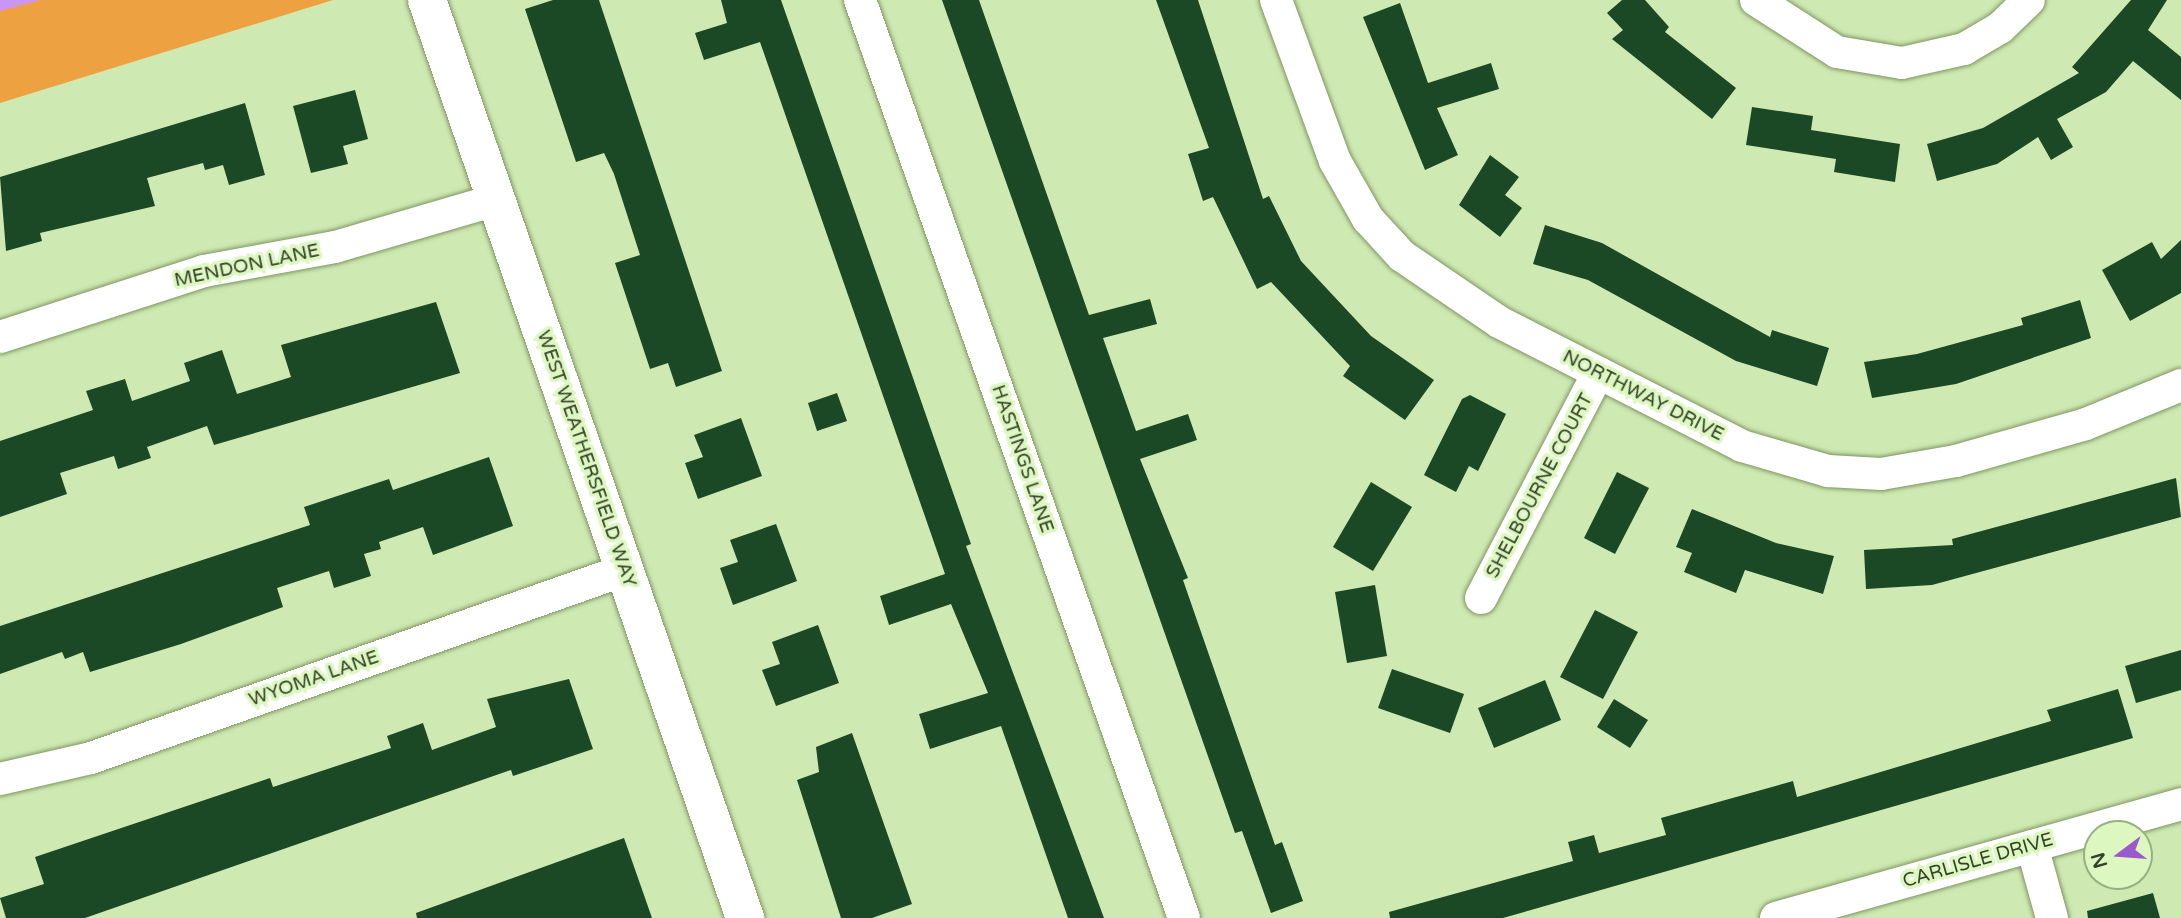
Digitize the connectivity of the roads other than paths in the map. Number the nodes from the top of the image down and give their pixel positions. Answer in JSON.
{"nodes":[{"id":1,"x":427,"y":0,"type":"edge"},
{"id":2,"x":860,"y":0,"type":"edge"},
{"id":3,"x":1276,"y":0,"type":"edge"},
{"id":4,"x":1756,"y":0,"type":"edge"},
{"id":5,"x":2029,"y":0,"type":"edge"},
{"id":6,"x":496,"y":200,"type":"junction"},
{"id":7,"x":0,"y":337,"type":"edge"},
{"id":8,"x":1598,"y":373,"type":"junction"},
{"id":9,"x":2181,"y":385,"type":"edge"},
{"id":10,"x":625,"y":570,"type":"junction"},
{"id":11,"x":1481,"y":598,"type":"dead end"},
{"id":12,"x":0,"y":779,"type":"edge"},
{"id":13,"x":2181,"y":804,"type":"edge"},
{"id":14,"x":2032,"y":846,"type":"junction"},
{"id":15,"x":745,"y":918,"type":"edge"},
{"id":16,"x":1184,"y":918,"type":"edge"},
{"id":17,"x":1776,"y":918,"type":"edge"},
{"id":18,"x":2052,"y":918,"type":"edge"}],
"edges":[{"from":1,"to":6,"type":"street","name":"WEST WEATHERSFIELD WAY"},
{"from":2,"to":16,"type":"street","name":"HASTINGS LANE"},
{"from":3,"to":8,"type":"street","name":"NORTHWAY DRIVE"},
{"from":4,"to":5,"type":"street"},
{"from":6,"to":7,"type":"street","name":"MENDON LANE"},
{"from":6,"to":10,"type":"street","name":"WEST WEATHERSFIELD WAY"},
{"from":8,"to":9,"type":"street","name":"NORTHWAY DRIVE"},
{"from":8,"to":11,"type":"street","name":"SHELBOURNE COURT"},
{"from":10,"to":12,"type":"street","name":"WYOMA LANE"},
{"from":10,"to":15,"type":"street","name":"WEST WEATHERSFIELD WAY"},
{"from":13,"to":14,"type":"street","name":"CARLISLE DRIVE"},
{"from":14,"to":17,"type":"street","name":"CARLISLE DRIVE"},
{"from":14,"to":18,"type":"street"}]}
